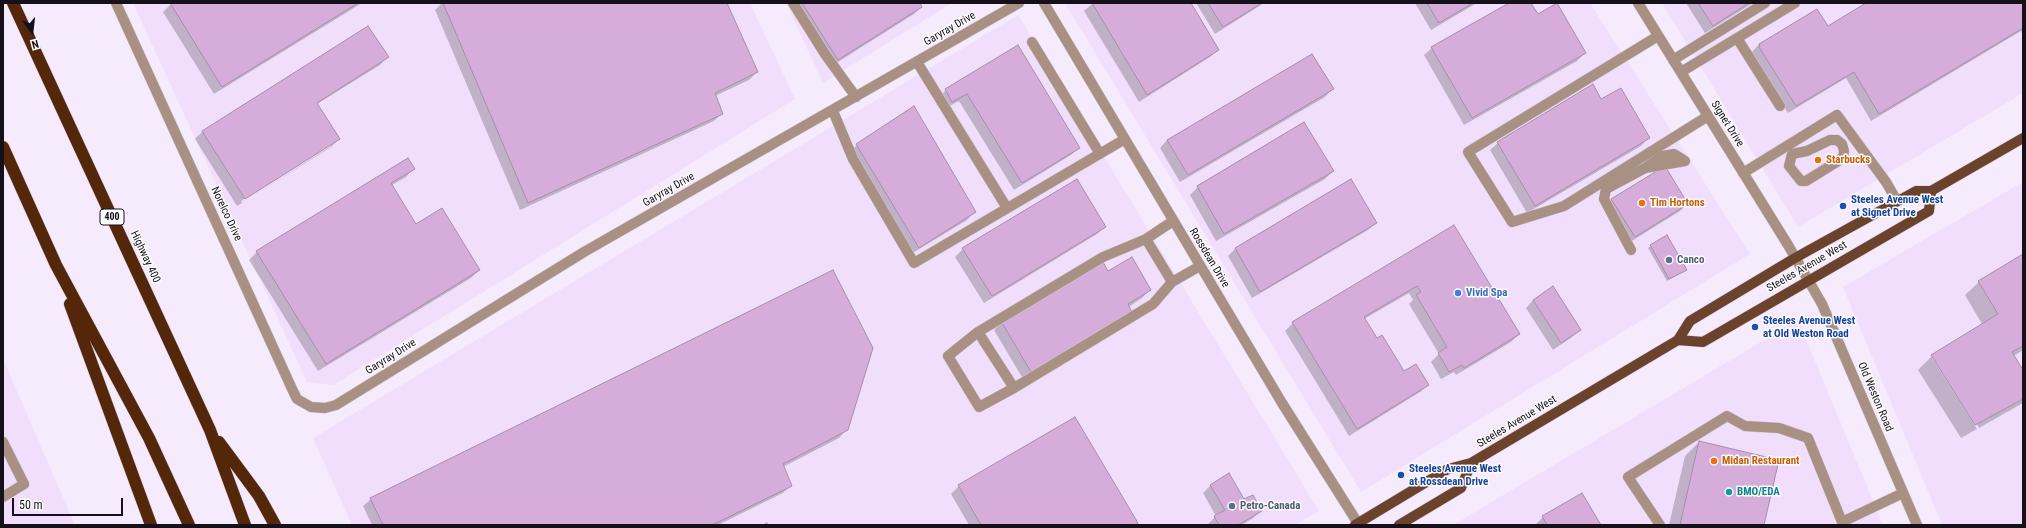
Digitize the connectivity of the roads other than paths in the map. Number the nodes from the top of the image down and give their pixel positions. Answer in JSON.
{"nodes":[{"id":1,"x":13,"y":3,"type":"edge"},
{"id":2,"x":116,"y":3,"type":"edge"},
{"id":3,"x":793,"y":3,"type":"edge"},
{"id":4,"x":1019,"y":3,"type":"edge"},
{"id":5,"x":1044,"y":3,"type":"edge"},
{"id":6,"x":1638,"y":3,"type":"edge"},
{"id":7,"x":1765,"y":3,"type":"edge"},
{"id":8,"x":1795,"y":3,"type":"edge"},
{"id":9,"x":1658,"y":36,"type":"junction"},
{"id":10,"x":1737,"y":38,"type":"junction"},
{"id":11,"x":1032,"y":42,"type":"dead end"},
{"id":12,"x":1673,"y":60,"type":"junction"},
{"id":13,"x":917,"y":62,"type":"junction"},
{"id":14,"x":1681,"y":72,"type":"junction"},
{"id":15,"x":856,"y":97,"type":"junction"},
{"id":16,"x":1780,"y":106,"type":"dead end"},
{"id":17,"x":833,"y":110,"type":"junction"},
{"id":18,"x":1708,"y":116,"type":"junction"},
{"id":19,"x":2023,"y":138,"type":"edge"},
{"id":20,"x":1125,"y":139,"type":"junction"},
{"id":21,"x":3,"y":147,"type":"edge"},
{"id":22,"x":1790,"y":149,"type":"junction"},
{"id":23,"x":1100,"y":154,"type":"junction"},
{"id":24,"x":1685,"y":161,"type":"dead end"},
{"id":25,"x":1743,"y":173,"type":"junction"},
{"id":26,"x":1931,"y":191,"type":"junction"},
{"id":27,"x":1897,"y":201,"type":"junction"},
{"id":28,"x":1007,"y":208,"type":"junction"},
{"id":29,"x":1173,"y":221,"type":"junction"},
{"id":30,"x":1146,"y":239,"type":"junction"},
{"id":31,"x":1632,"y":250,"type":"dead end"},
{"id":32,"x":1795,"y":258,"type":"junction"},
{"id":33,"x":56,"y":265,"type":"junction"},
{"id":34,"x":1200,"y":266,"type":"junction"},
{"id":35,"x":1808,"y":280,"type":"junction"},
{"id":36,"x":1172,"y":282,"type":"junction"},
{"id":37,"x":978,"y":332,"type":"junction"},
{"id":38,"x":1678,"y":340,"type":"junction"},
{"id":39,"x":1014,"y":388,"type":"junction"},
{"id":40,"x":336,"y":405,"type":"joint"},
{"id":41,"x":210,"y":430,"type":"junction"},
{"id":42,"x":3,"y":442,"type":"edge"},
{"id":43,"x":1471,"y":463,"type":"junction"},
{"id":44,"x":1904,"y":493,"type":"junction"},
{"id":45,"x":3,"y":497,"type":"edge"},
{"id":46,"x":151,"y":525,"type":"edge"},
{"id":47,"x":189,"y":525,"type":"edge"},
{"id":48,"x":246,"y":525,"type":"edge"},
{"id":49,"x":275,"y":525,"type":"edge"},
{"id":50,"x":1357,"y":525,"type":"edge"},
{"id":51,"x":1399,"y":525,"type":"edge"},
{"id":52,"x":1660,"y":525,"type":"edge"},
{"id":53,"x":1917,"y":525,"type":"edge"}],
"edges":[{"from":1,"to":41,"type":"highway","name":"Highway 400","number":"400"},
{"from":2,"to":40,"type":"street","name":"Norelco Drive"},
{"from":3,"to":15,"type":"street"},
{"from":4,"to":13,"type":"street","name":"Garyray Drive"},
{"from":5,"to":20,"type":"street","name":"Rossdean Drive"},
{"from":6,"to":9,"type":"street","name":"Signet Drive"},
{"from":7,"to":12,"type":"street"},
{"from":8,"to":10,"type":"street"},
{"from":9,"to":12,"type":"street","name":"Signet Drive"},
{"from":9,"to":18,"type":"street"},
{"from":10,"to":14,"type":"street"},
{"from":10,"to":16,"type":"street"},
{"from":11,"to":23,"type":"street"},
{"from":12,"to":14,"type":"street","name":"Signet Drive"},
{"from":13,"to":15,"type":"street","name":"Garyray Drive"},
{"from":13,"to":28,"type":"street"},
{"from":14,"to":18,"type":"street","name":"Signet Drive"},
{"from":15,"to":17,"type":"street","name":"Garyray Drive"},
{"from":17,"to":28,"type":"street"},
{"from":17,"to":40,"type":"street","name":"Garyray Drive"},
{"from":18,"to":25,"type":"street","name":"Signet Drive"},
{"from":19,"to":26,"type":"main road","name":"Steeles Avenue West"},
{"from":20,"to":23,"type":"street"},
{"from":20,"to":29,"type":"street","name":"Rossdean Drive"},
{"from":21,"to":33,"type":"highway"},
{"from":22,"to":22,"type":"street"},
{"from":22,"to":25,"type":"street"},
{"from":22,"to":27,"type":"street"},
{"from":23,"to":28,"type":"street"},
{"from":24,"to":31,"type":"street"},
{"from":25,"to":32,"type":"street","name":"Signet Drive"},
{"from":26,"to":27,"type":"main road","name":"Steeles Avenue West"},
{"from":26,"to":35,"type":"main road","name":"Steeles Avenue West"},
{"from":27,"to":32,"type":"main road","name":"Steeles Avenue West"},
{"from":29,"to":30,"type":"street"},
{"from":29,"to":34,"type":"street","name":"Rossdean Drive"},
{"from":30,"to":36,"type":"street"},
{"from":30,"to":37,"type":"street"},
{"from":32,"to":35,"type":"street","name":"Old Weston Road"},
{"from":32,"to":38,"type":"main road","name":"Steeles Avenue West"},
{"from":33,"to":46,"type":"highway"},
{"from":33,"to":47,"type":"highway"},
{"from":34,"to":36,"type":"street"},
{"from":34,"to":50,"type":"street","name":"Rossdean Drive"},
{"from":35,"to":38,"type":"main road","name":"Steeles Avenue West"},
{"from":35,"to":44,"type":"street","name":"Old Weston Road"},
{"from":36,"to":39,"type":"street"},
{"from":37,"to":39,"type":"street"},
{"from":37,"to":39,"type":"street"},
{"from":38,"to":43,"type":"main road","name":"Steeles Avenue West"},
{"from":41,"to":48,"type":"highway","name":"Highway 400","number":"400"},
{"from":41,"to":49,"type":"highway"},
{"from":42,"to":45,"type":"street"},
{"from":43,"to":50,"type":"main road","name":"Steeles Avenue West"},
{"from":43,"to":51,"type":"main road","name":"Steeles Avenue West"},
{"from":44,"to":52,"type":"street"},
{"from":44,"to":53,"type":"street","name":"Old Weston Road"}]}
